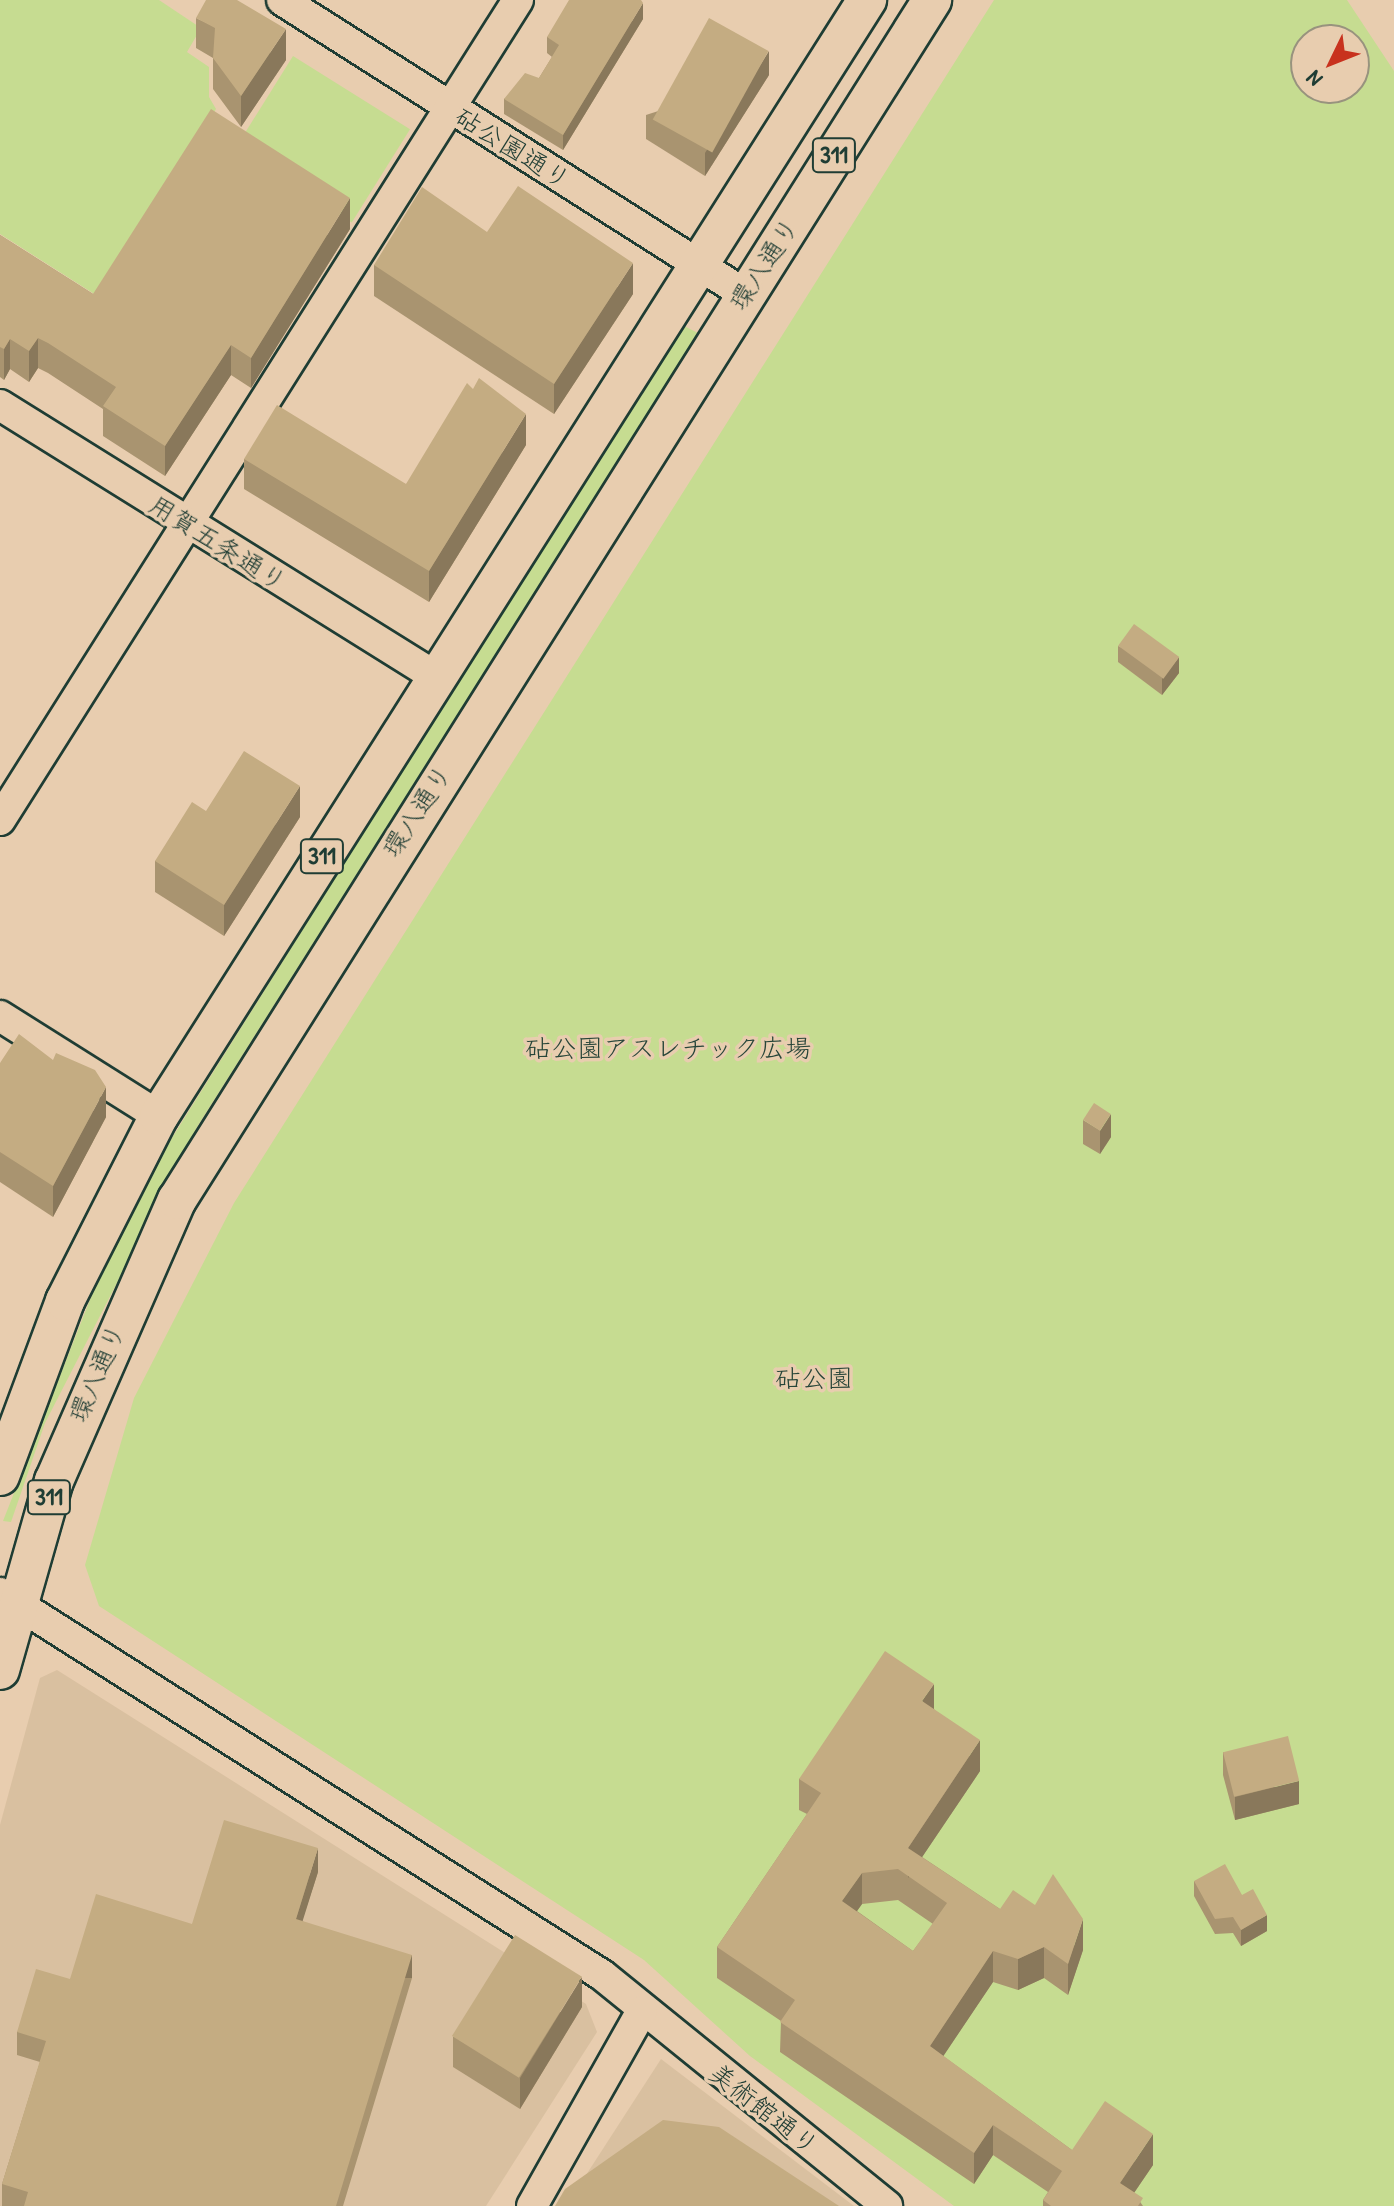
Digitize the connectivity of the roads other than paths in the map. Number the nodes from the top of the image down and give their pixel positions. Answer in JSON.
{"nodes":[{"id":1,"x":282,"y":0,"type":"edge"},
{"id":2,"x":518,"y":0,"type":"edge"},
{"id":3,"x":867,"y":0,"type":"edge"},
{"id":4,"x":932,"y":0,"type":"edge"},
{"id":5,"x":450,"y":109,"type":"junction"},
{"id":6,"x":699,"y":264,"type":"junction"},
{"id":7,"x":745,"y":294,"type":"junction"},
{"id":8,"x":0,"y":405,"type":"edge"},
{"id":9,"x":189,"y":523,"type":"junction"},
{"id":10,"x":438,"y":678,"type":"junction"},
{"id":11,"x":0,"y":820,"type":"edge"},
{"id":12,"x":0,"y":1016,"type":"edge"},
{"id":13,"x":159,"y":1116,"type":"junction"},
{"id":14,"x":0,"y":1476,"type":"edge"},
{"id":15,"x":9,"y":1599,"type":"edge"},
{"id":16,"x":0,"y":1670,"type":"edge"},
{"id":17,"x":642,"y":2011,"type":"junction"},
{"id":18,"x":532,"y":2206,"type":"edge"},
{"id":19,"x":887,"y":2206,"type":"edge"}],
"edges":[{"from":1,"to":5,"type":"street","name":"砧公園通り"},
{"from":2,"to":5,"type":"street"},
{"from":3,"to":6,"type":"main road","name":"環八通り","number":"311"},
{"from":4,"to":7,"type":"main road","name":"環八通り","number":"311"},
{"from":5,"to":6,"type":"street","name":"砧公園通り"},
{"from":5,"to":9,"type":"street"},
{"from":6,"to":7,"type":"street","name":"砧公園通り"},
{"from":6,"to":10,"type":"main road","name":"環八通り","number":"311"},
{"from":7,"to":15,"type":"main road","name":"環八通り","number":"311"},
{"from":8,"to":9,"type":"street","name":"用賀五条通り"},
{"from":9,"to":10,"type":"street","name":"用賀五条通り"},
{"from":9,"to":11,"type":"street"},
{"from":10,"to":13,"type":"main road","name":"環八通り","number":"311"},
{"from":12,"to":13,"type":"street"},
{"from":13,"to":14,"type":"main road","name":"環八通り","number":"311"},
{"from":15,"to":16,"type":"main road","name":"環八通り","number":"311"},
{"from":15,"to":17,"type":"street","name":"美術館通り"},
{"from":17,"to":18,"type":"street"},
{"from":17,"to":19,"type":"street","name":"美術館通り"}]}
